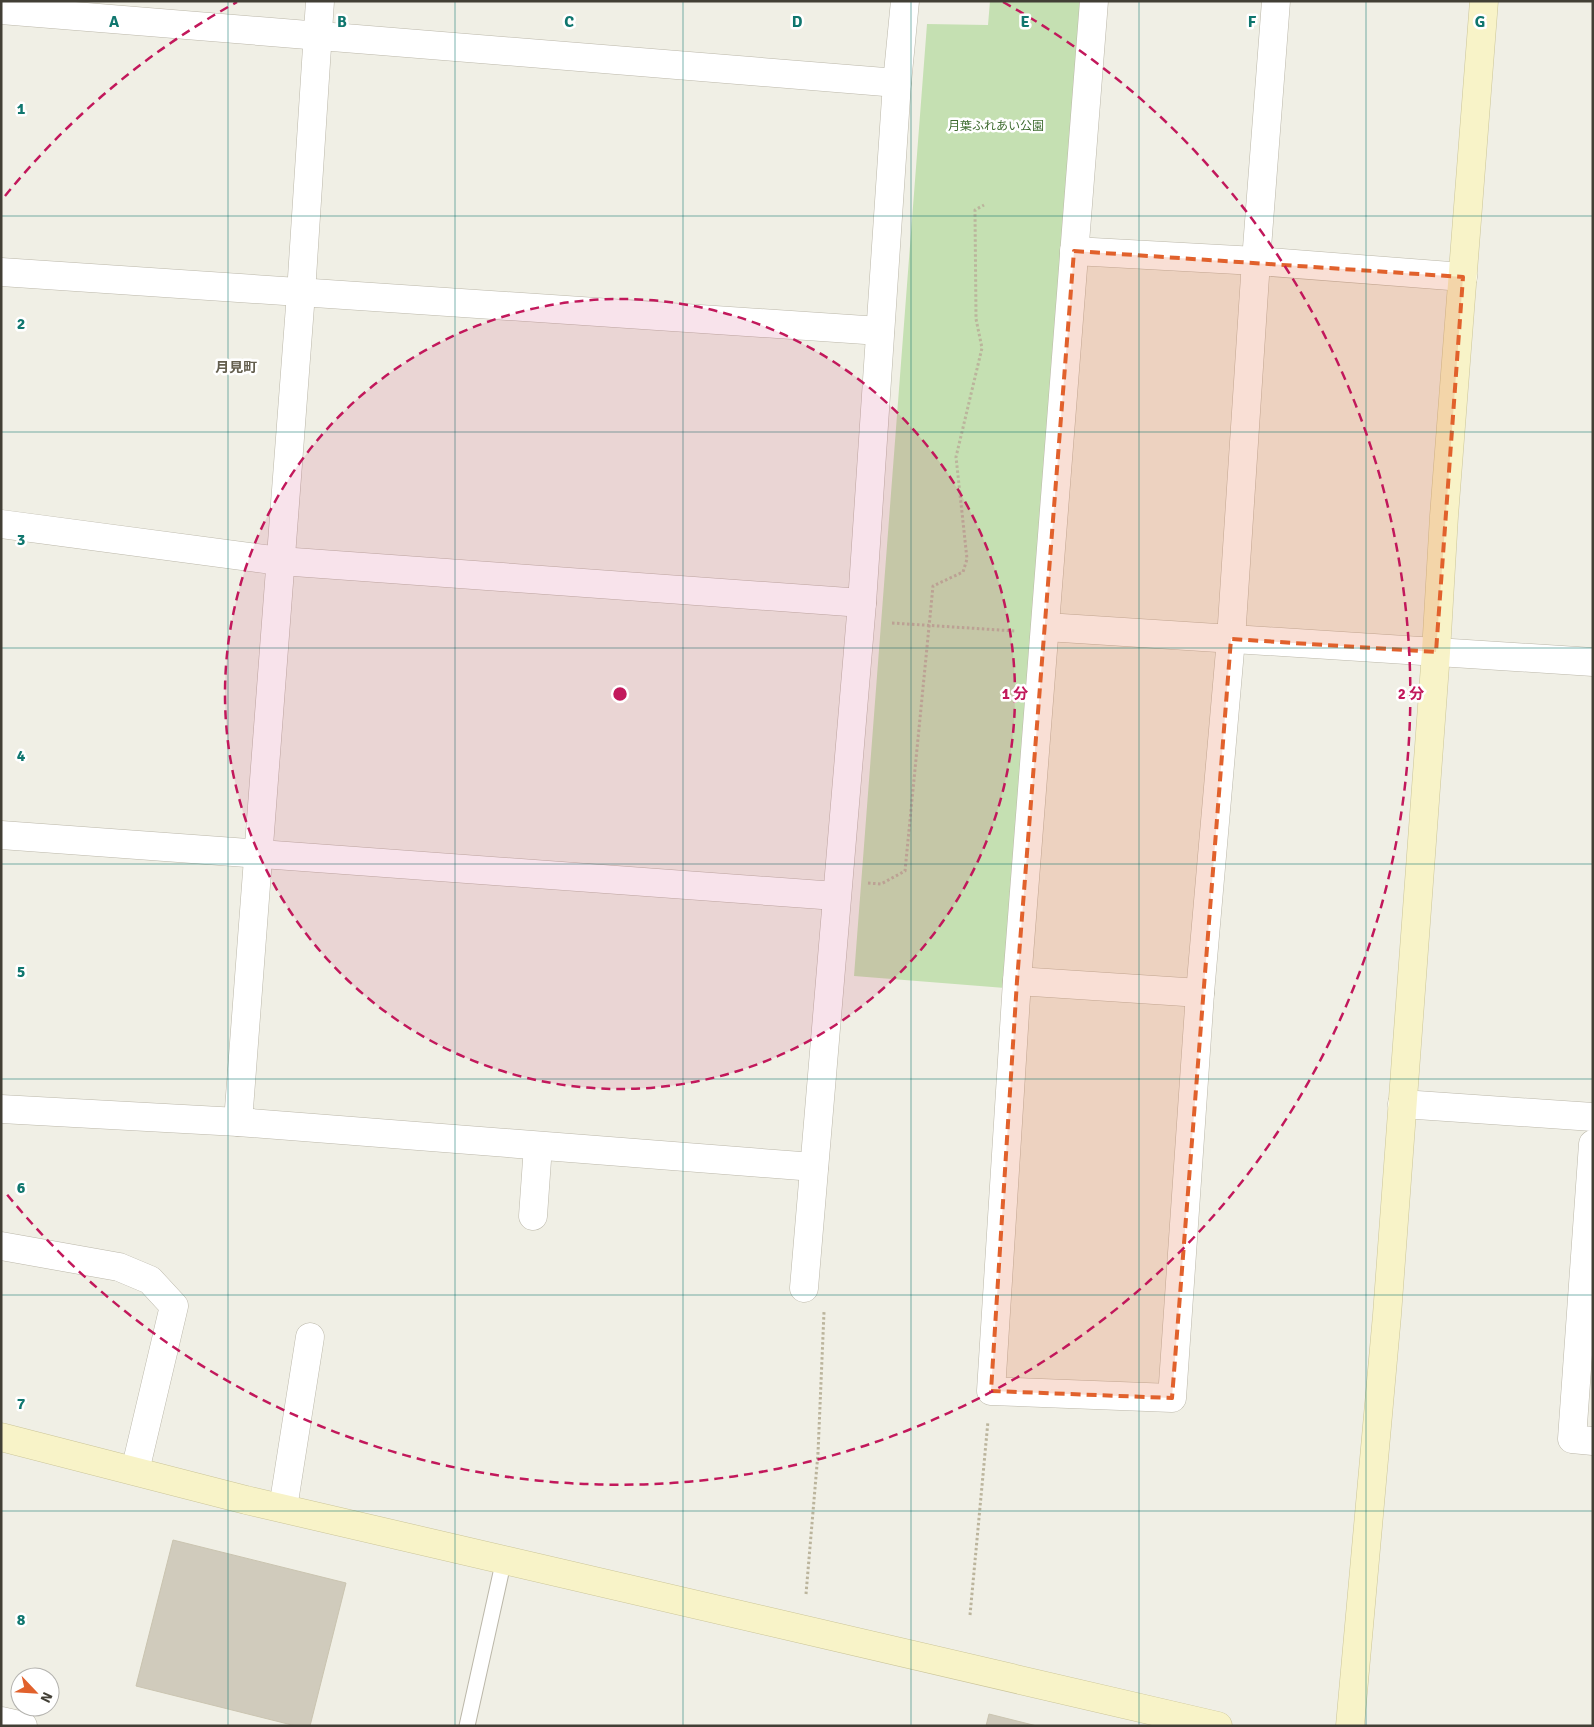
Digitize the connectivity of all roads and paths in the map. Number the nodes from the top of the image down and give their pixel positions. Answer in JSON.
{"nodes":[{"id":1,"x":320,"y":1,"type":"edge"},
{"id":2,"x":905,"y":1,"type":"edge"},
{"id":3,"x":1094,"y":1,"type":"edge"},
{"id":4,"x":1276,"y":1,"type":"edge"},
{"id":5,"x":1484,"y":1,"type":"edge"},
{"id":6,"x":1,"y":10,"type":"edge"},
{"id":7,"x":317,"y":36,"type":"junction"},
{"id":8,"x":896,"y":83,"type":"junction"},
{"id":9,"x":984,"y":205,"type":"dead end"},
{"id":10,"x":1074,"y":251,"type":"junction"},
{"id":11,"x":1256,"y":262,"type":"junction"},
{"id":12,"x":1,"y":272,"type":"edge"},
{"id":13,"x":1463,"y":277,"type":"junction"},
{"id":14,"x":301,"y":292,"type":"junction"},
{"id":15,"x":880,"y":331,"type":"junction"},
{"id":16,"x":1,"y":524,"type":"edge"},
{"id":17,"x":280,"y":560,"type":"junction"},
{"id":18,"x":862,"y":612,"type":"junction"},
{"id":19,"x":928,"y":625,"type":"junction"},
{"id":20,"x":1046,"y":630,"type":"junction"},
{"id":21,"x":1231,"y":639,"type":"junction"},
{"id":22,"x":1436,"y":652,"type":"junction"},
{"id":23,"x":1593,"y":662,"type":"edge"},
{"id":24,"x":1,"y":835,"type":"edge"},
{"id":25,"x":260,"y":852,"type":"junction"},
{"id":26,"x":837,"y":888,"type":"junction"},
{"id":27,"x":1017,"y":981,"type":"junction"},
{"id":28,"x":1200,"y":993,"type":"junction"},
{"id":29,"x":1402,"y":1104,"type":"junction"},
{"id":30,"x":1,"y":1108,"type":"edge"},
{"id":31,"x":1593,"y":1117,"type":"edge"},
{"id":32,"x":238,"y":1122,"type":"junction"},
{"id":33,"x":1593,"y":1144,"type":"edge"},
{"id":34,"x":538,"y":1146,"type":"junction"},
{"id":35,"x":814,"y":1167,"type":"junction"},
{"id":36,"x":533,"y":1216,"type":"dead end"},
{"id":37,"x":1,"y":1246,"type":"edge"},
{"id":38,"x":804,"y":1288,"type":"joint"},
{"id":39,"x":310,"y":1337,"type":"dead end"},
{"id":40,"x":991,"y":1391,"type":"junction"},
{"id":41,"x":1,"y":1436,"type":"edge"},
{"id":42,"x":1593,"y":1441,"type":"edge"},
{"id":43,"x":136,"y":1472,"type":"junction"},
{"id":44,"x":283,"y":1508,"type":"junction"},
{"id":45,"x":504,"y":1559,"type":"junction"},
{"id":46,"x":806,"y":1594,"type":"dead end"},
{"id":47,"x":970,"y":1615,"type":"dead end"},
{"id":48,"x":1,"y":1721,"type":"edge"},
{"id":49,"x":23,"y":1726,"type":"edge"},
{"id":50,"x":467,"y":1726,"type":"edge"},
{"id":51,"x":1218,"y":1726,"type":"edge"},
{"id":52,"x":1350,"y":1726,"type":"edge"}],
"edges":[{"from":1,"to":7,"type":"street"},
{"from":2,"to":8,"type":"street"},
{"from":3,"to":10,"type":"street"},
{"from":4,"to":11,"type":"street"},
{"from":5,"to":13,"type":"street"},
{"from":6,"to":7,"type":"street"},
{"from":7,"to":8,"type":"street"},
{"from":7,"to":14,"type":"street"},
{"from":8,"to":15,"type":"street"},
{"from":9,"to":19,"type":"path"},
{"from":10,"to":11,"type":"street"},
{"from":10,"to":20,"type":"street"},
{"from":11,"to":13,"type":"street"},
{"from":11,"to":21,"type":"street"},
{"from":12,"to":14,"type":"street"},
{"from":13,"to":22,"type":"street"},
{"from":14,"to":15,"type":"street"},
{"from":14,"to":17,"type":"street"},
{"from":15,"to":18,"type":"street"},
{"from":16,"to":17,"type":"street"},
{"from":17,"to":18,"type":"street"},
{"from":17,"to":25,"type":"street"},
{"from":18,"to":19,"type":"path"},
{"from":18,"to":26,"type":"street"},
{"from":19,"to":20,"type":"path"},
{"from":19,"to":26,"type":"path"},
{"from":20,"to":21,"type":"street"},
{"from":20,"to":27,"type":"street"},
{"from":21,"to":22,"type":"street"},
{"from":21,"to":28,"type":"street"},
{"from":22,"to":23,"type":"street"},
{"from":22,"to":29,"type":"street"},
{"from":24,"to":25,"type":"street"},
{"from":25,"to":26,"type":"street"},
{"from":25,"to":32,"type":"street"},
{"from":26,"to":35,"type":"street"},
{"from":27,"to":28,"type":"street"},
{"from":27,"to":40,"type":"street"},
{"from":28,"to":40,"type":"street"},
{"from":29,"to":31,"type":"street"},
{"from":29,"to":52,"type":"street"},
{"from":30,"to":32,"type":"street"},
{"from":32,"to":34,"type":"street"},
{"from":33,"to":42,"type":"street"},
{"from":34,"to":35,"type":"street"},
{"from":34,"to":36,"type":"street"},
{"from":35,"to":38,"type":"street"},
{"from":37,"to":43,"type":"street"},
{"from":38,"to":46,"type":"path"},
{"from":39,"to":44,"type":"street"},
{"from":40,"to":47,"type":"path"},
{"from":41,"to":43,"type":"street"},
{"from":43,"to":44,"type":"street"},
{"from":44,"to":45,"type":"street"},
{"from":45,"to":50,"type":"lane"},
{"from":45,"to":51,"type":"street"},
{"from":48,"to":49,"type":"street"}]}
